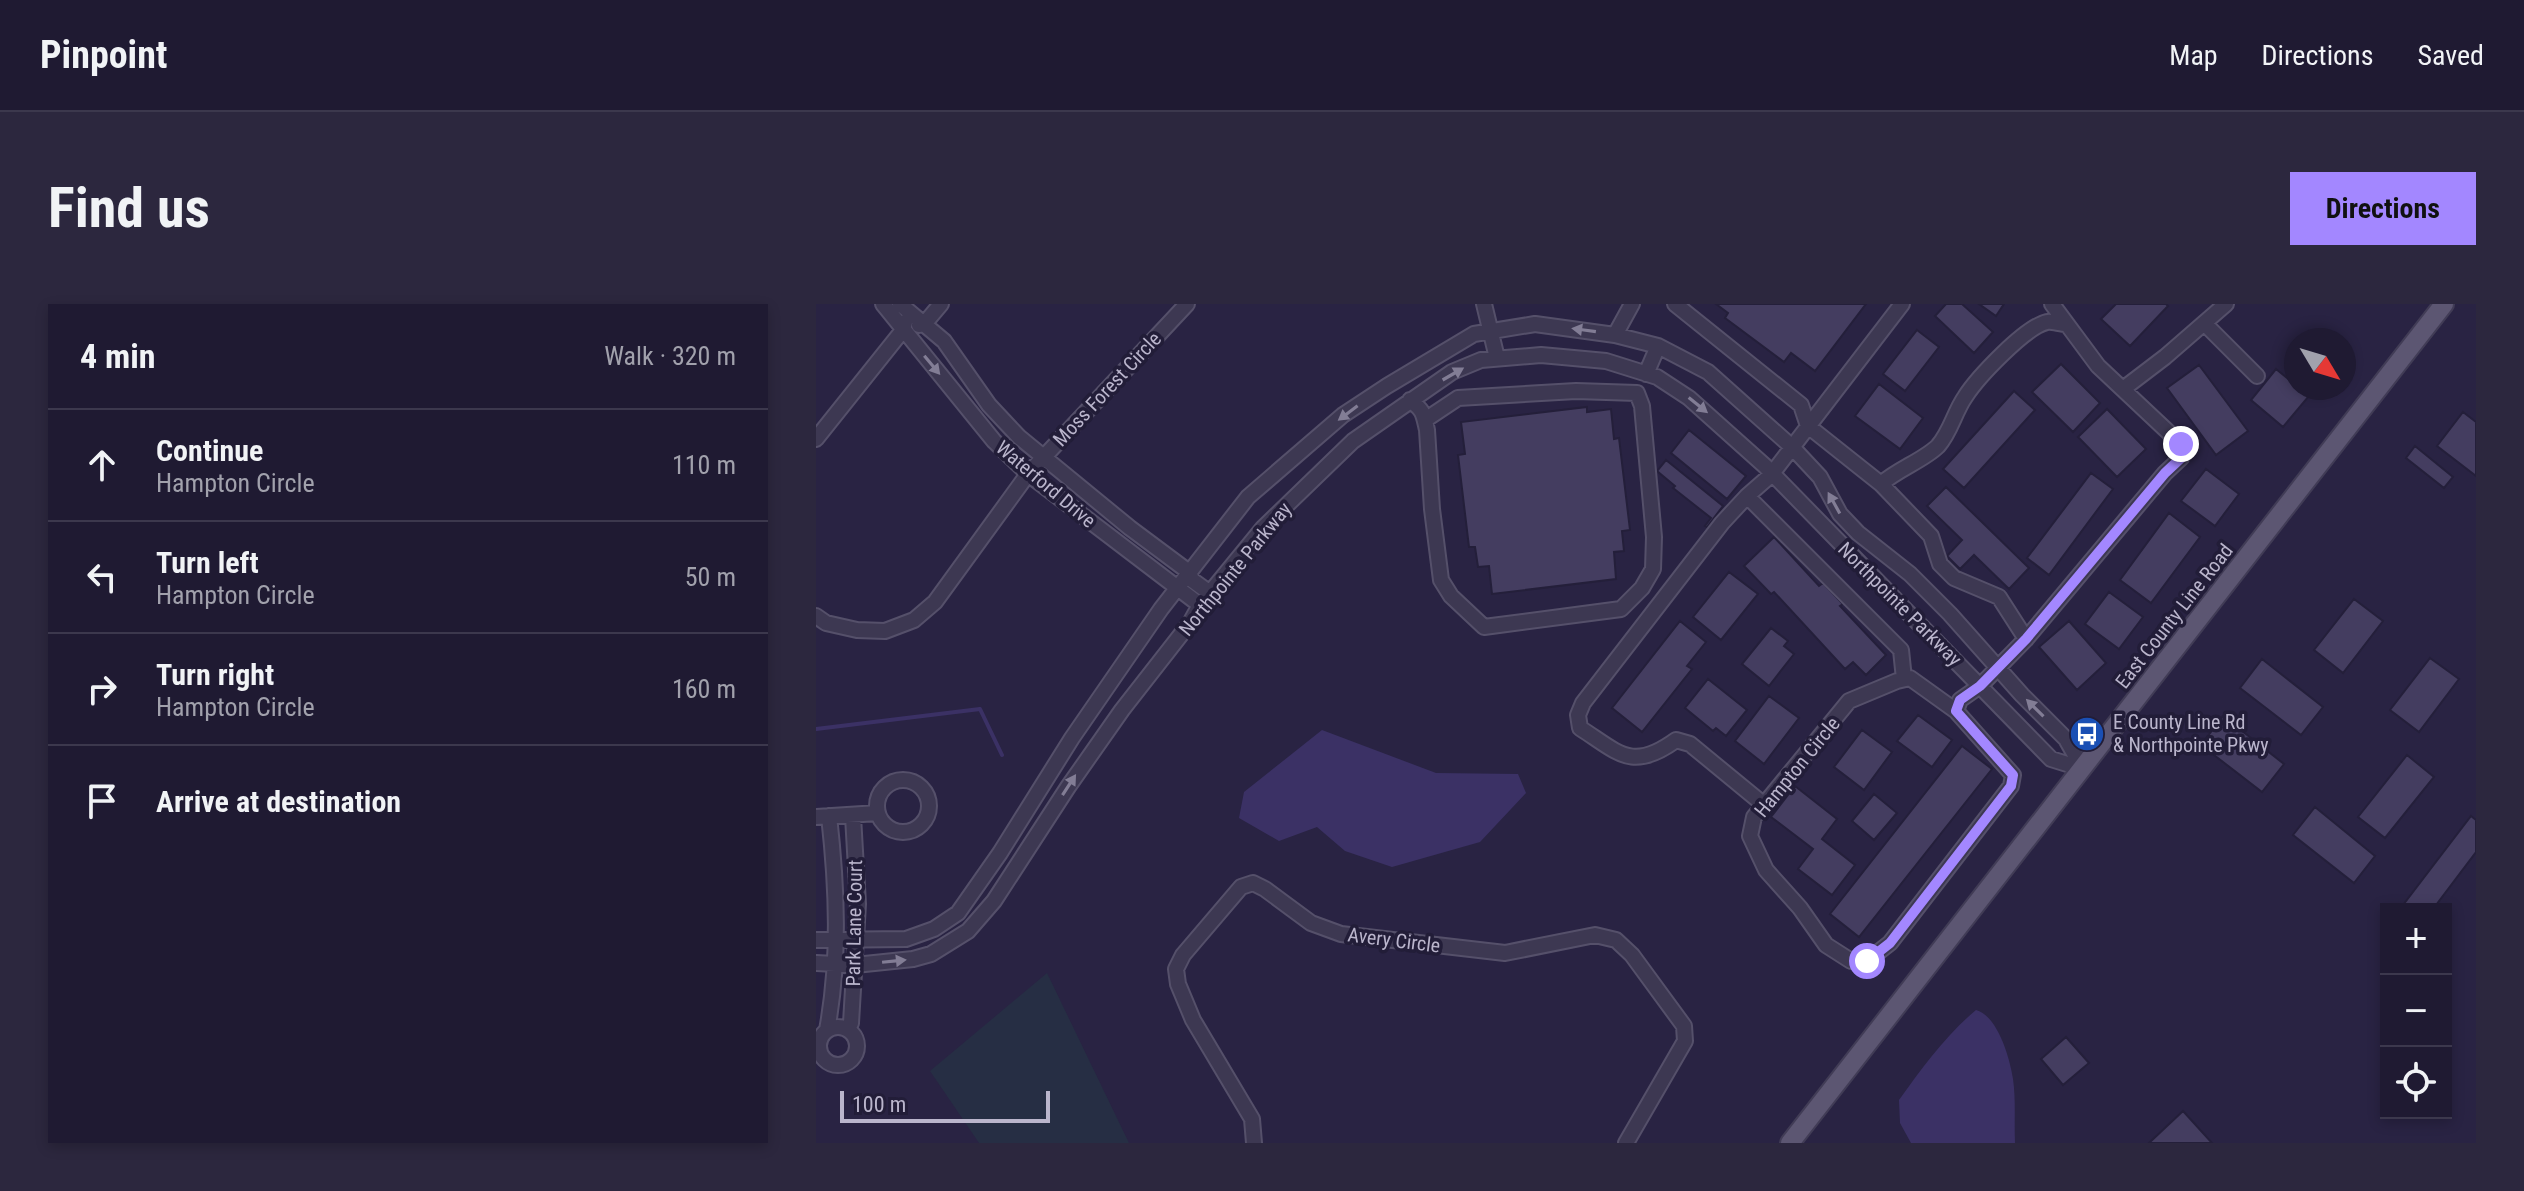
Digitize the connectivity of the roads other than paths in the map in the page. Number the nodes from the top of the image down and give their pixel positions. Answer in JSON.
{"nodes":[{"id":1,"x":883,"y":304,"type":"edge"},
{"id":2,"x":941,"y":304,"type":"edge"},
{"id":3,"x":1187,"y":304,"type":"edge"},
{"id":4,"x":1484,"y":304,"type":"edge"},
{"id":5,"x":1632,"y":304,"type":"edge"},
{"id":6,"x":1675,"y":304,"type":"edge"},
{"id":7,"x":1902,"y":304,"type":"edge"},
{"id":8,"x":2052,"y":304,"type":"edge"},
{"id":9,"x":2226,"y":304,"type":"edge"},
{"id":10,"x":2444,"y":304,"type":"edge"},
{"id":11,"x":907,"y":306,"type":"edge"},
{"id":12,"x":925,"y":323,"type":"junction"},
{"id":13,"x":2204,"y":323,"type":"junction"},
{"id":14,"x":2066,"y":324,"type":"junction"},
{"id":15,"x":903,"y":330,"type":"junction"},
{"id":16,"x":1491,"y":331,"type":"junction"},
{"id":17,"x":1615,"y":335,"type":"junction"},
{"id":18,"x":1658,"y":346,"type":"junction"},
{"id":19,"x":1497,"y":358,"type":"junction"},
{"id":20,"x":1646,"y":374,"type":"junction"},
{"id":21,"x":2257,"y":376,"type":"dead end"},
{"id":22,"x":2123,"y":389,"type":"junction"},
{"id":23,"x":1410,"y":400,"type":"junction"},
{"id":24,"x":994,"y":410,"type":"junction"},
{"id":25,"x":1425,"y":420,"type":"junction"},
{"id":26,"x":979,"y":423,"type":"junction"},
{"id":27,"x":1808,"y":426,"type":"junction"},
{"id":28,"x":816,"y":439,"type":"edge"},
{"id":29,"x":1792,"y":447,"type":"junction"},
{"id":30,"x":1043,"y":458,"type":"junction"},
{"id":31,"x":1028,"y":474,"type":"junction"},
{"id":32,"x":1771,"y":475,"type":"junction"},
{"id":33,"x":1881,"y":484,"type":"junction"},
{"id":34,"x":1747,"y":496,"type":"junction"},
{"id":35,"x":1138,"y":534,"type":"junction"},
{"id":36,"x":1126,"y":549,"type":"junction"},
{"id":37,"x":1189,"y":572,"type":"junction"},
{"id":38,"x":1176,"y":588,"type":"junction"},
{"id":39,"x":1210,"y":593,"type":"junction"},
{"id":40,"x":1200,"y":605,"type":"junction"},
{"id":41,"x":816,"y":616,"type":"edge"},
{"id":42,"x":2026,"y":639,"type":"junction"},
{"id":43,"x":1998,"y":666,"type":"junction"},
{"id":44,"x":1904,"y":679,"type":"junction"},
{"id":45,"x":1980,"y":686,"type":"junction"},
{"id":46,"x":1956,"y":711,"type":"junction"},
{"id":47,"x":2083,"y":769,"type":"junction"},
{"id":48,"x":1763,"y":804,"type":"junction"},
{"id":49,"x":878,"y":813,"type":"dead end"},
{"id":50,"x":853,"y":816,"type":"junction"},
{"id":51,"x":1022,"y":816,"type":"junction"},
{"id":52,"x":822,"y":817,"type":"edge"},
{"id":53,"x":1042,"y":829,"type":"junction"},
{"id":54,"x":836,"y":939,"type":"junction"},
{"id":55,"x":857,"y":939,"type":"junction"},
{"id":56,"x":816,"y":940,"type":"edge"},
{"id":57,"x":835,"y":962,"type":"junction"},
{"id":58,"x":816,"y":963,"type":"edge"},
{"id":59,"x":855,"y":965,"type":"junction"},
{"id":60,"x":848,"y":1029,"type":"junction"},
{"id":61,"x":827,"y":1030,"type":"junction"},
{"id":62,"x":1254,"y":1143,"type":"edge"},
{"id":63,"x":1626,"y":1143,"type":"edge"},
{"id":64,"x":1790,"y":1143,"type":"edge"}],
"edges":[{"from":1,"to":15,"type":"street","name":"Waterford Drive"},
{"from":2,"to":12,"type":"street"},
{"from":3,"to":30,"type":"street","name":"Moss Forest Circle"},
{"from":4,"to":16,"type":"street"},
{"from":5,"to":17,"type":"street"},
{"from":6,"to":27,"type":"street"},
{"from":7,"to":27,"type":"street"},
{"from":8,"to":14,"type":"street"},
{"from":9,"to":13,"type":"street"},
{"from":10,"to":47,"type":"main road","name":"East County Line Road"},
{"from":11,"to":12,"type":"street","name":"Waterford Drive"},
{"from":11,"to":15,"type":"street"},
{"from":12,"to":15,"type":"street"},
{"from":12,"to":24,"type":"street","name":"Waterford Drive"},
{"from":13,"to":21,"type":"street"},
{"from":13,"to":22,"type":"street"},
{"from":14,"to":22,"type":"street"},
{"from":14,"to":33,"type":"street"},
{"from":15,"to":26,"type":"street","name":"Waterford Drive","one_way":true},
{"from":15,"to":28,"type":"street"},
{"from":17,"to":16,"type":"street","name":"Northpointe Parkway","one_way":true},
{"from":16,"to":19,"type":"street"},
{"from":16,"to":37,"type":"street","name":"Northpointe Parkway","one_way":true},
{"from":17,"to":18,"type":"street","name":"Northpointe Parkway"},
{"from":18,"to":20,"type":"street"},
{"from":18,"to":29,"type":"street","name":"Northpointe Parkway"},
{"from":19,"to":20,"type":"street","name":"Northpointe Parkway"},
{"from":23,"to":19,"type":"street","name":"Northpointe Parkway","one_way":true},
{"from":20,"to":32,"type":"street","name":"Northpointe Parkway","one_way":true},
{"from":22,"to":42,"type":"street"},
{"from":23,"to":25,"type":"street"},
{"from":23,"to":39,"type":"street","name":"Northpointe Parkway"},
{"from":24,"to":26,"type":"street"},
{"from":24,"to":30,"type":"street","name":"Waterford Drive"},
{"from":25,"to":25,"type":"street"},
{"from":26,"to":31,"type":"street","name":"Waterford Drive"},
{"from":27,"to":29,"type":"street"},
{"from":27,"to":33,"type":"street"},
{"from":29,"to":32,"type":"street"},
{"from":43,"to":29,"type":"street","name":"Northpointe Parkway","one_way":true},
{"from":30,"to":31,"type":"street","name":"Moss Forest Circle"},
{"from":30,"to":35,"type":"street","name":"Waterford Drive"},
{"from":31,"to":36,"type":"street","name":"Waterford Drive"},
{"from":31,"to":41,"type":"street","name":"Moss Forest Circle"},
{"from":32,"to":34,"type":"street"},
{"from":32,"to":45,"type":"street","name":"Northpointe Parkway"},
{"from":33,"to":42,"type":"street"},
{"from":34,"to":44,"type":"street"},
{"from":34,"to":48,"type":"street"},
{"from":35,"to":36,"type":"street"},
{"from":35,"to":37,"type":"street","name":"Waterford Drive"},
{"from":36,"to":38,"type":"street","name":"Waterford Drive"},
{"from":37,"to":38,"type":"street","name":"Northpointe Parkway"},
{"from":37,"to":39,"type":"street","name":"Waterford Drive"},
{"from":38,"to":40,"type":"street","name":"Waterford Drive"},
{"from":38,"to":51,"type":"street","name":"Northpointe Parkway"},
{"from":39,"to":40,"type":"street","name":"Northpointe Parkway"},
{"from":53,"to":40,"type":"street","name":"Northpointe Parkway","one_way":true},
{"from":42,"to":43,"type":"street"},
{"from":43,"to":45,"type":"street"},
{"from":47,"to":43,"type":"street","name":"Northpointe Parkway","one_way":true},
{"from":44,"to":46,"type":"street","name":"Hampton Circle"},
{"from":44,"to":48,"type":"street","name":"Hampton Circle"},
{"from":45,"to":46,"type":"street"},
{"from":45,"to":47,"type":"street","name":"Northpointe Parkway"},
{"from":46,"to":48,"type":"street","name":"Hampton Circle"},
{"from":47,"to":64,"type":"main road","name":"East County Line Road"},
{"from":49,"to":50,"type":"street"},
{"from":50,"to":52,"type":"street"},
{"from":50,"to":55,"type":"street","name":"Park Lane Court"},
{"from":51,"to":53,"type":"street"},
{"from":51,"to":55,"type":"street","name":"Northpointe Parkway"},
{"from":52,"to":54,"type":"street","name":"Park Lane Court"},
{"from":59,"to":53,"type":"street","name":"Northpointe Parkway","one_way":true},
{"from":54,"to":55,"type":"street","name":"Northpointe Parkway"},
{"from":54,"to":56,"type":"street","name":"Northpointe Parkway"},
{"from":54,"to":57,"type":"street","name":"Park Lane Court"},
{"from":55,"to":59,"type":"street","name":"Park Lane Court"},
{"from":57,"to":58,"type":"street","name":"Northpointe Parkway"},
{"from":57,"to":59,"type":"street","name":"Northpointe Parkway"},
{"from":57,"to":61,"type":"street","name":"Park Lane Court"},
{"from":59,"to":60,"type":"street","name":"Park Lane Court"},
{"from":60,"to":61,"type":"street"},
{"from":60,"to":61,"type":"street","name":"Park Lane Court"},
{"from":62,"to":63,"type":"street","name":"Avery Circle"}]}
